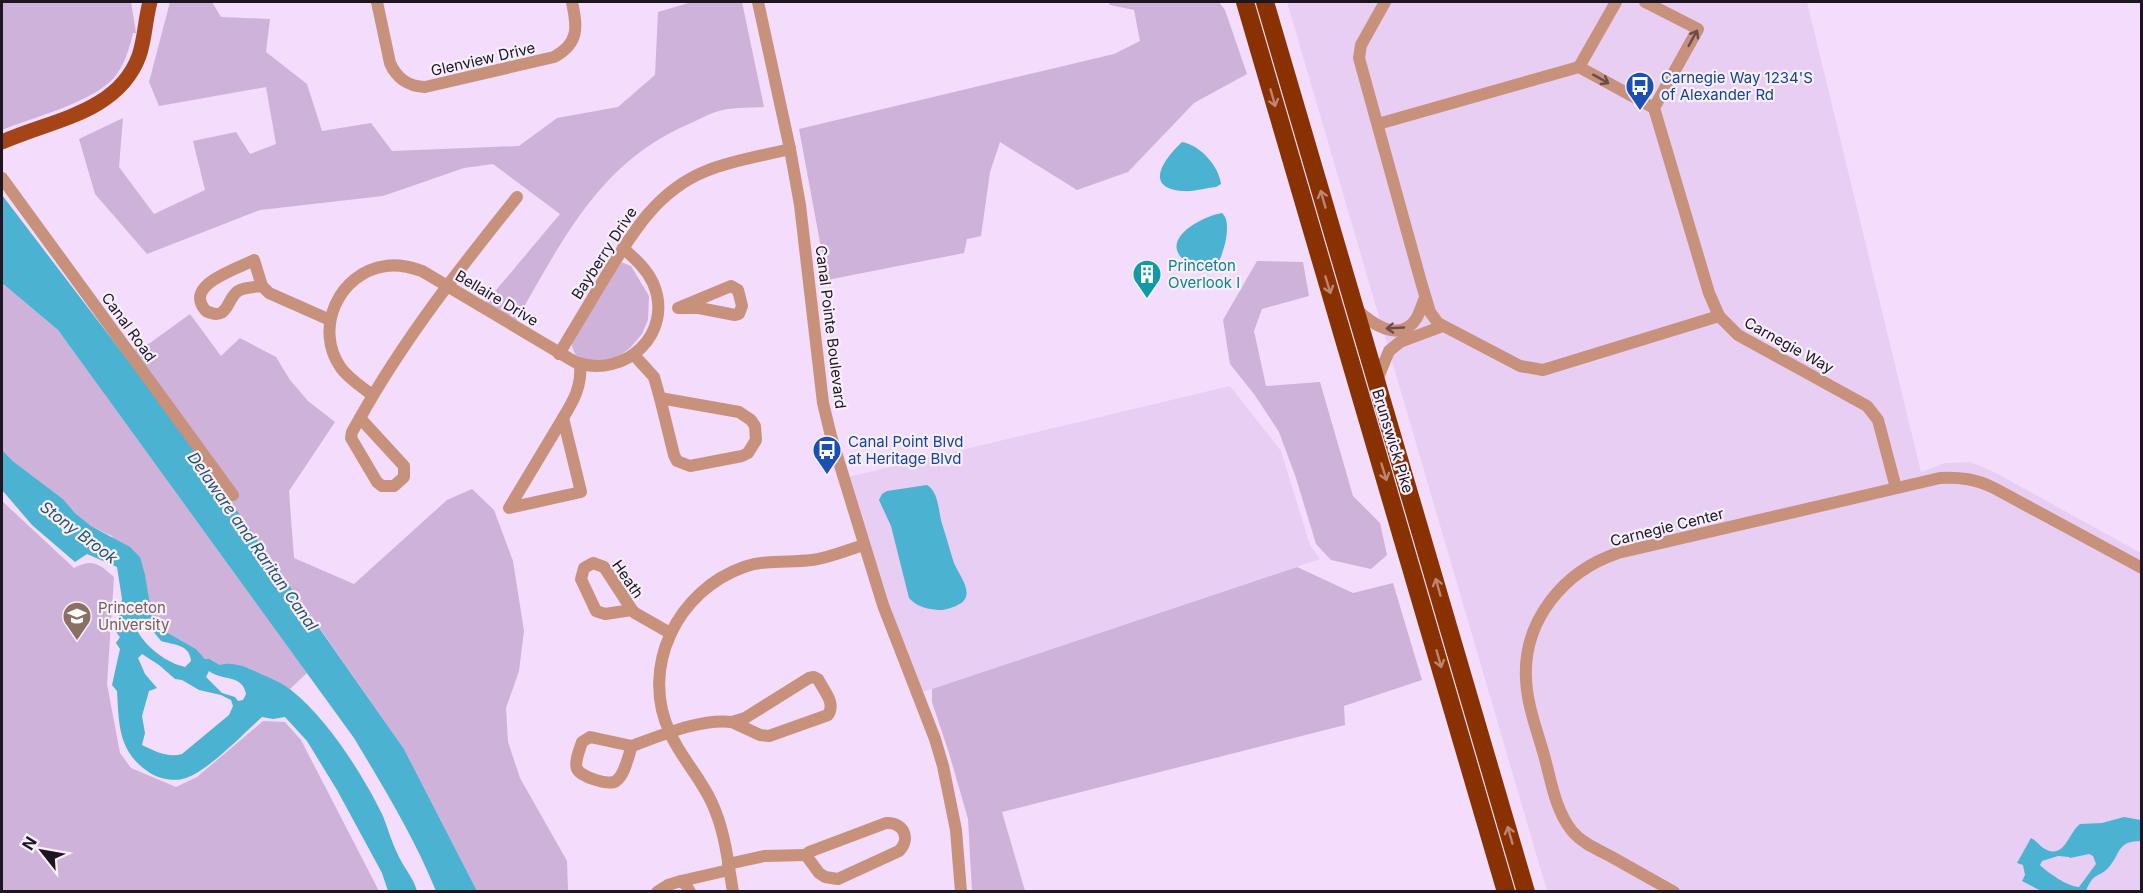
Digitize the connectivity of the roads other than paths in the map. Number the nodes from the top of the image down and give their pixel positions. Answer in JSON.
{"nodes":[{"id":1,"x":150,"y":2,"type":"edge"},
{"id":2,"x":377,"y":2,"type":"edge"},
{"id":3,"x":572,"y":2,"type":"edge"},
{"id":4,"x":758,"y":2,"type":"edge"},
{"id":5,"x":1236,"y":2,"type":"edge"},
{"id":6,"x":1245,"y":2,"type":"edge"},
{"id":7,"x":1385,"y":2,"type":"edge"},
{"id":8,"x":1616,"y":2,"type":"edge"},
{"id":9,"x":1646,"y":2,"type":"edge"},
{"id":10,"x":1266,"y":3,"type":"edge"},
{"id":11,"x":1264,"y":66,"type":"junction"},
{"id":12,"x":1579,"y":67,"type":"junction"},
{"id":13,"x":1654,"y":108,"type":"junction"},
{"id":14,"x":1378,"y":124,"type":"junction"},
{"id":15,"x":2,"y":142,"type":"edge"},
{"id":16,"x":790,"y":149,"type":"junction"},
{"id":17,"x":2,"y":178,"type":"edge"},
{"id":18,"x":517,"y":197,"type":"dead end"},
{"id":19,"x":623,"y":248,"type":"junction"},
{"id":20,"x":262,"y":286,"type":"junction"},
{"id":21,"x":447,"y":286,"type":"junction"},
{"id":22,"x":1425,"y":298,"type":"junction"},
{"id":23,"x":658,"y":308,"type":"junction"},
{"id":24,"x":678,"y":308,"type":"junction"},
{"id":25,"x":1355,"y":308,"type":"junction"},
{"id":26,"x":1719,"y":316,"type":"junction"},
{"id":27,"x":330,"y":320,"type":"junction"},
{"id":28,"x":1443,"y":326,"type":"junction"},
{"id":29,"x":560,"y":354,"type":"junction"},
{"id":30,"x":634,"y":355,"type":"junction"},
{"id":31,"x":580,"y":364,"type":"junction"},
{"id":32,"x":1377,"y":380,"type":"junction"},
{"id":33,"x":372,"y":395,"type":"junction"},
{"id":34,"x":660,"y":398,"type":"junction"},
{"id":35,"x":360,"y":418,"type":"junction"},
{"id":36,"x":563,"y":418,"type":"junction"},
{"id":37,"x":1896,"y":488,"type":"junction"},
{"id":38,"x":233,"y":495,"type":"dead end"},
{"id":39,"x":864,"y":545,"type":"junction"},
{"id":40,"x":2142,"y":568,"type":"edge"},
{"id":41,"x":632,"y":610,"type":"junction"},
{"id":42,"x":670,"y":633,"type":"junction"},
{"id":43,"x":732,"y":722,"type":"junction"},
{"id":44,"x":669,"y":732,"type":"junction"},
{"id":45,"x":632,"y":746,"type":"junction"},
{"id":46,"x":807,"y":855,"type":"junction"},
{"id":47,"x":729,"y":867,"type":"junction"},
{"id":48,"x":681,"y":881,"type":"junction"},
{"id":49,"x":657,"y":891,"type":"edge"},
{"id":50,"x":690,"y":891,"type":"edge"},
{"id":51,"x":733,"y":891,"type":"edge"},
{"id":52,"x":961,"y":891,"type":"edge"},
{"id":53,"x":1506,"y":891,"type":"edge"},
{"id":54,"x":1526,"y":891,"type":"edge"},
{"id":55,"x":1674,"y":891,"type":"edge"}],
"edges":[{"from":1,"to":15,"type":"main road"},
{"from":2,"to":3,"type":"street","name":"Glenview Drive"},
{"from":4,"to":16,"type":"street","name":"Canal Pointe Boulevard"},
{"from":5,"to":11,"type":"highway"},
{"from":6,"to":11,"type":"highway","name":"Brunswick Pike"},
{"from":7,"to":14,"type":"street"},
{"from":8,"to":12,"type":"street"},
{"from":13,"to":9,"type":"street","one_way":true},
{"from":25,"to":10,"type":"highway","name":"Brunswick Pike","one_way":true},
{"from":11,"to":53,"type":"highway","name":"Brunswick Pike","one_way":true},
{"from":12,"to":13,"type":"street","one_way":true},
{"from":12,"to":14,"type":"street"},
{"from":13,"to":26,"type":"street","name":"Carnegie Way"},
{"from":14,"to":22,"type":"street"},
{"from":16,"to":19,"type":"street","name":"Bayberry Drive"},
{"from":16,"to":39,"type":"street","name":"Canal Pointe Boulevard"},
{"from":17,"to":38,"type":"street","name":"Canal Road"},
{"from":18,"to":21,"type":"street"},
{"from":19,"to":23,"type":"street","name":"Bellaire Drive"},
{"from":19,"to":29,"type":"street","name":"Bayberry Drive"},
{"from":20,"to":20,"type":"street"},
{"from":20,"to":27,"type":"street"},
{"from":21,"to":27,"type":"street","name":"Bellaire Drive"},
{"from":21,"to":29,"type":"street","name":"Bellaire Drive"},
{"from":21,"to":33,"type":"street"},
{"from":22,"to":25,"type":"street","one_way":true},
{"from":22,"to":28,"type":"street"},
{"from":23,"to":24,"type":"street"},
{"from":23,"to":30,"type":"street","name":"Bellaire Drive"},
{"from":24,"to":24,"type":"street"},
{"from":25,"to":32,"type":"highway","name":"Brunswick Pike"},
{"from":26,"to":28,"type":"street"},
{"from":26,"to":37,"type":"street","name":"Carnegie Way"},
{"from":27,"to":33,"type":"street","name":"Bellaire Drive"},
{"from":28,"to":32,"type":"street"},
{"from":29,"to":31,"type":"street","name":"Bellaire Drive"},
{"from":30,"to":31,"type":"street","name":"Bellaire Drive"},
{"from":30,"to":34,"type":"street"},
{"from":31,"to":36,"type":"street"},
{"from":54,"to":32,"type":"highway","name":"Brunswick Pike","one_way":true},
{"from":33,"to":35,"type":"street"},
{"from":34,"to":34,"type":"street"},
{"from":35,"to":35,"type":"street"},
{"from":36,"to":36,"type":"street"},
{"from":37,"to":40,"type":"street","name":"Carnegie Center"},
{"from":37,"to":55,"type":"street","name":"Carnegie Center"},
{"from":39,"to":42,"type":"street"},
{"from":39,"to":52,"type":"street","name":"Canal Pointe Boulevard"},
{"from":41,"to":41,"type":"street","name":"Heath"},
{"from":41,"to":42,"type":"street"},
{"from":42,"to":44,"type":"street"},
{"from":43,"to":43,"type":"street"},
{"from":43,"to":44,"type":"street"},
{"from":44,"to":45,"type":"street"},
{"from":44,"to":47,"type":"street"},
{"from":45,"to":45,"type":"street"},
{"from":46,"to":46,"type":"street"},
{"from":46,"to":47,"type":"street"},
{"from":47,"to":48,"type":"street"},
{"from":47,"to":51,"type":"street"},
{"from":48,"to":49,"type":"street"},
{"from":48,"to":50,"type":"street"}]}
